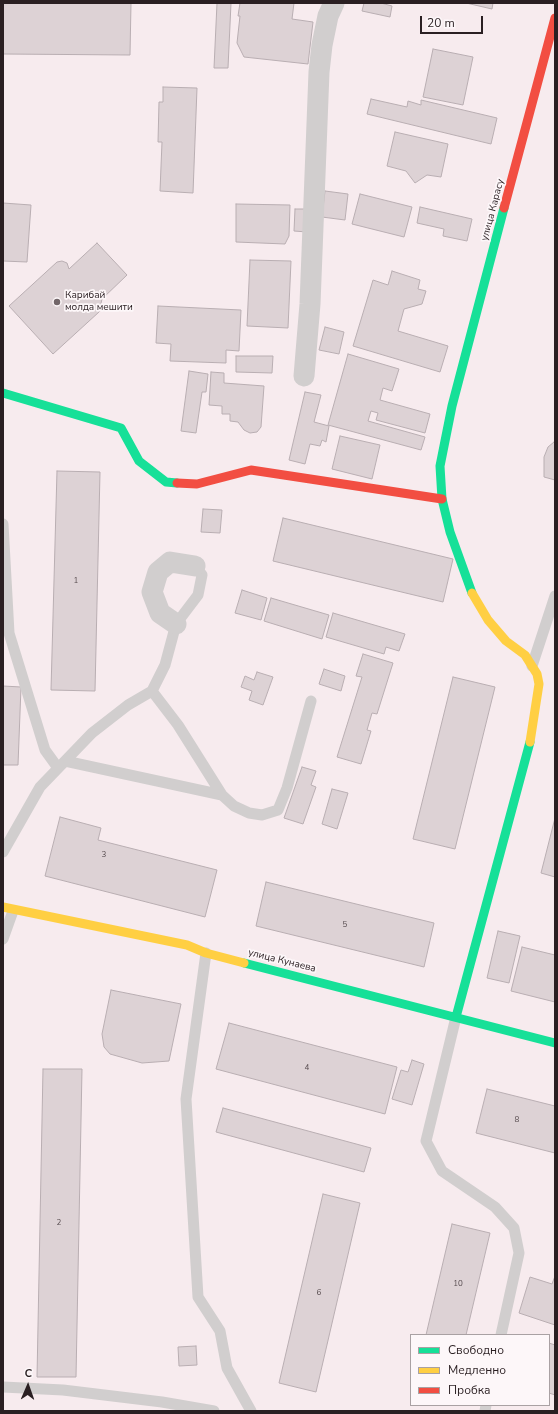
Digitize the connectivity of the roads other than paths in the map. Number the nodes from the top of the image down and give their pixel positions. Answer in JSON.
{"nodes":[{"id":1,"x":334,"y":3,"type":"edge"},
{"id":2,"x":555,"y":18,"type":"edge"},
{"id":3,"x":304,"y":376,"type":"dead end"},
{"id":4,"x":3,"y":393,"type":"edge"},
{"id":5,"x":442,"y":499,"type":"junction"},
{"id":6,"x":3,"y":524,"type":"edge"},
{"id":7,"x":195,"y":566,"type":"joint"},
{"id":8,"x":555,"y":596,"type":"edge"},
{"id":9,"x":555,"y":606,"type":"edge"},
{"id":10,"x":176,"y":624,"type":"junction"},
{"id":11,"x":544,"y":639,"type":"dead end"},
{"id":12,"x":532,"y":666,"type":"junction"},
{"id":13,"x":152,"y":691,"type":"junction"},
{"id":14,"x":311,"y":701,"type":"dead end"},
{"id":15,"x":61,"y":765,"type":"junction"},
{"id":16,"x":222,"y":795,"type":"junction"},
{"id":17,"x":3,"y":852,"type":"edge"},
{"id":18,"x":8,"y":909,"type":"edge"},
{"id":19,"x":3,"y":939,"type":"edge"},
{"id":20,"x":206,"y":953,"type":"junction"},
{"id":21,"x":456,"y":1017,"type":"junction"},
{"id":22,"x":555,"y":1043,"type":"edge"},
{"id":23,"x":501,"y":1334,"type":"edge"},
{"id":24,"x":3,"y":1387,"type":"edge"},
{"id":25,"x":178,"y":1408,"type":"edge"},
{"id":26,"x":214,"y":1411,"type":"edge"},
{"id":27,"x":251,"y":1411,"type":"edge"}],
"edges":[{"from":1,"to":3,"type":"street"},
{"from":2,"to":5,"type":"street","name":"улица Карасу"},
{"from":4,"to":5,"type":"street"},
{"from":5,"to":12,"type":"street","name":"улица Карасу"},
{"from":6,"to":15,"type":"lane"},
{"from":7,"to":10,"type":"lane"},
{"from":7,"to":10,"type":"street"},
{"from":8,"to":12,"type":"lane"},
{"from":9,"to":11,"type":"lane"},
{"from":10,"to":13,"type":"lane"},
{"from":12,"to":21,"type":"street"},
{"from":13,"to":15,"type":"lane"},
{"from":13,"to":16,"type":"lane"},
{"from":14,"to":16,"type":"lane"},
{"from":15,"to":16,"type":"lane"},
{"from":15,"to":17,"type":"lane"},
{"from":18,"to":19,"type":"lane"},
{"from":18,"to":20,"type":"street","name":"улица Кунаева"},
{"from":20,"to":21,"type":"street","name":"улица Кунаева"},
{"from":20,"to":27,"type":"lane"},
{"from":21,"to":22,"type":"street","name":"улица Кунаева"},
{"from":21,"to":23,"type":"lane"},
{"from":24,"to":25,"type":"lane"},
{"from":25,"to":26,"type":"lane"}]}
